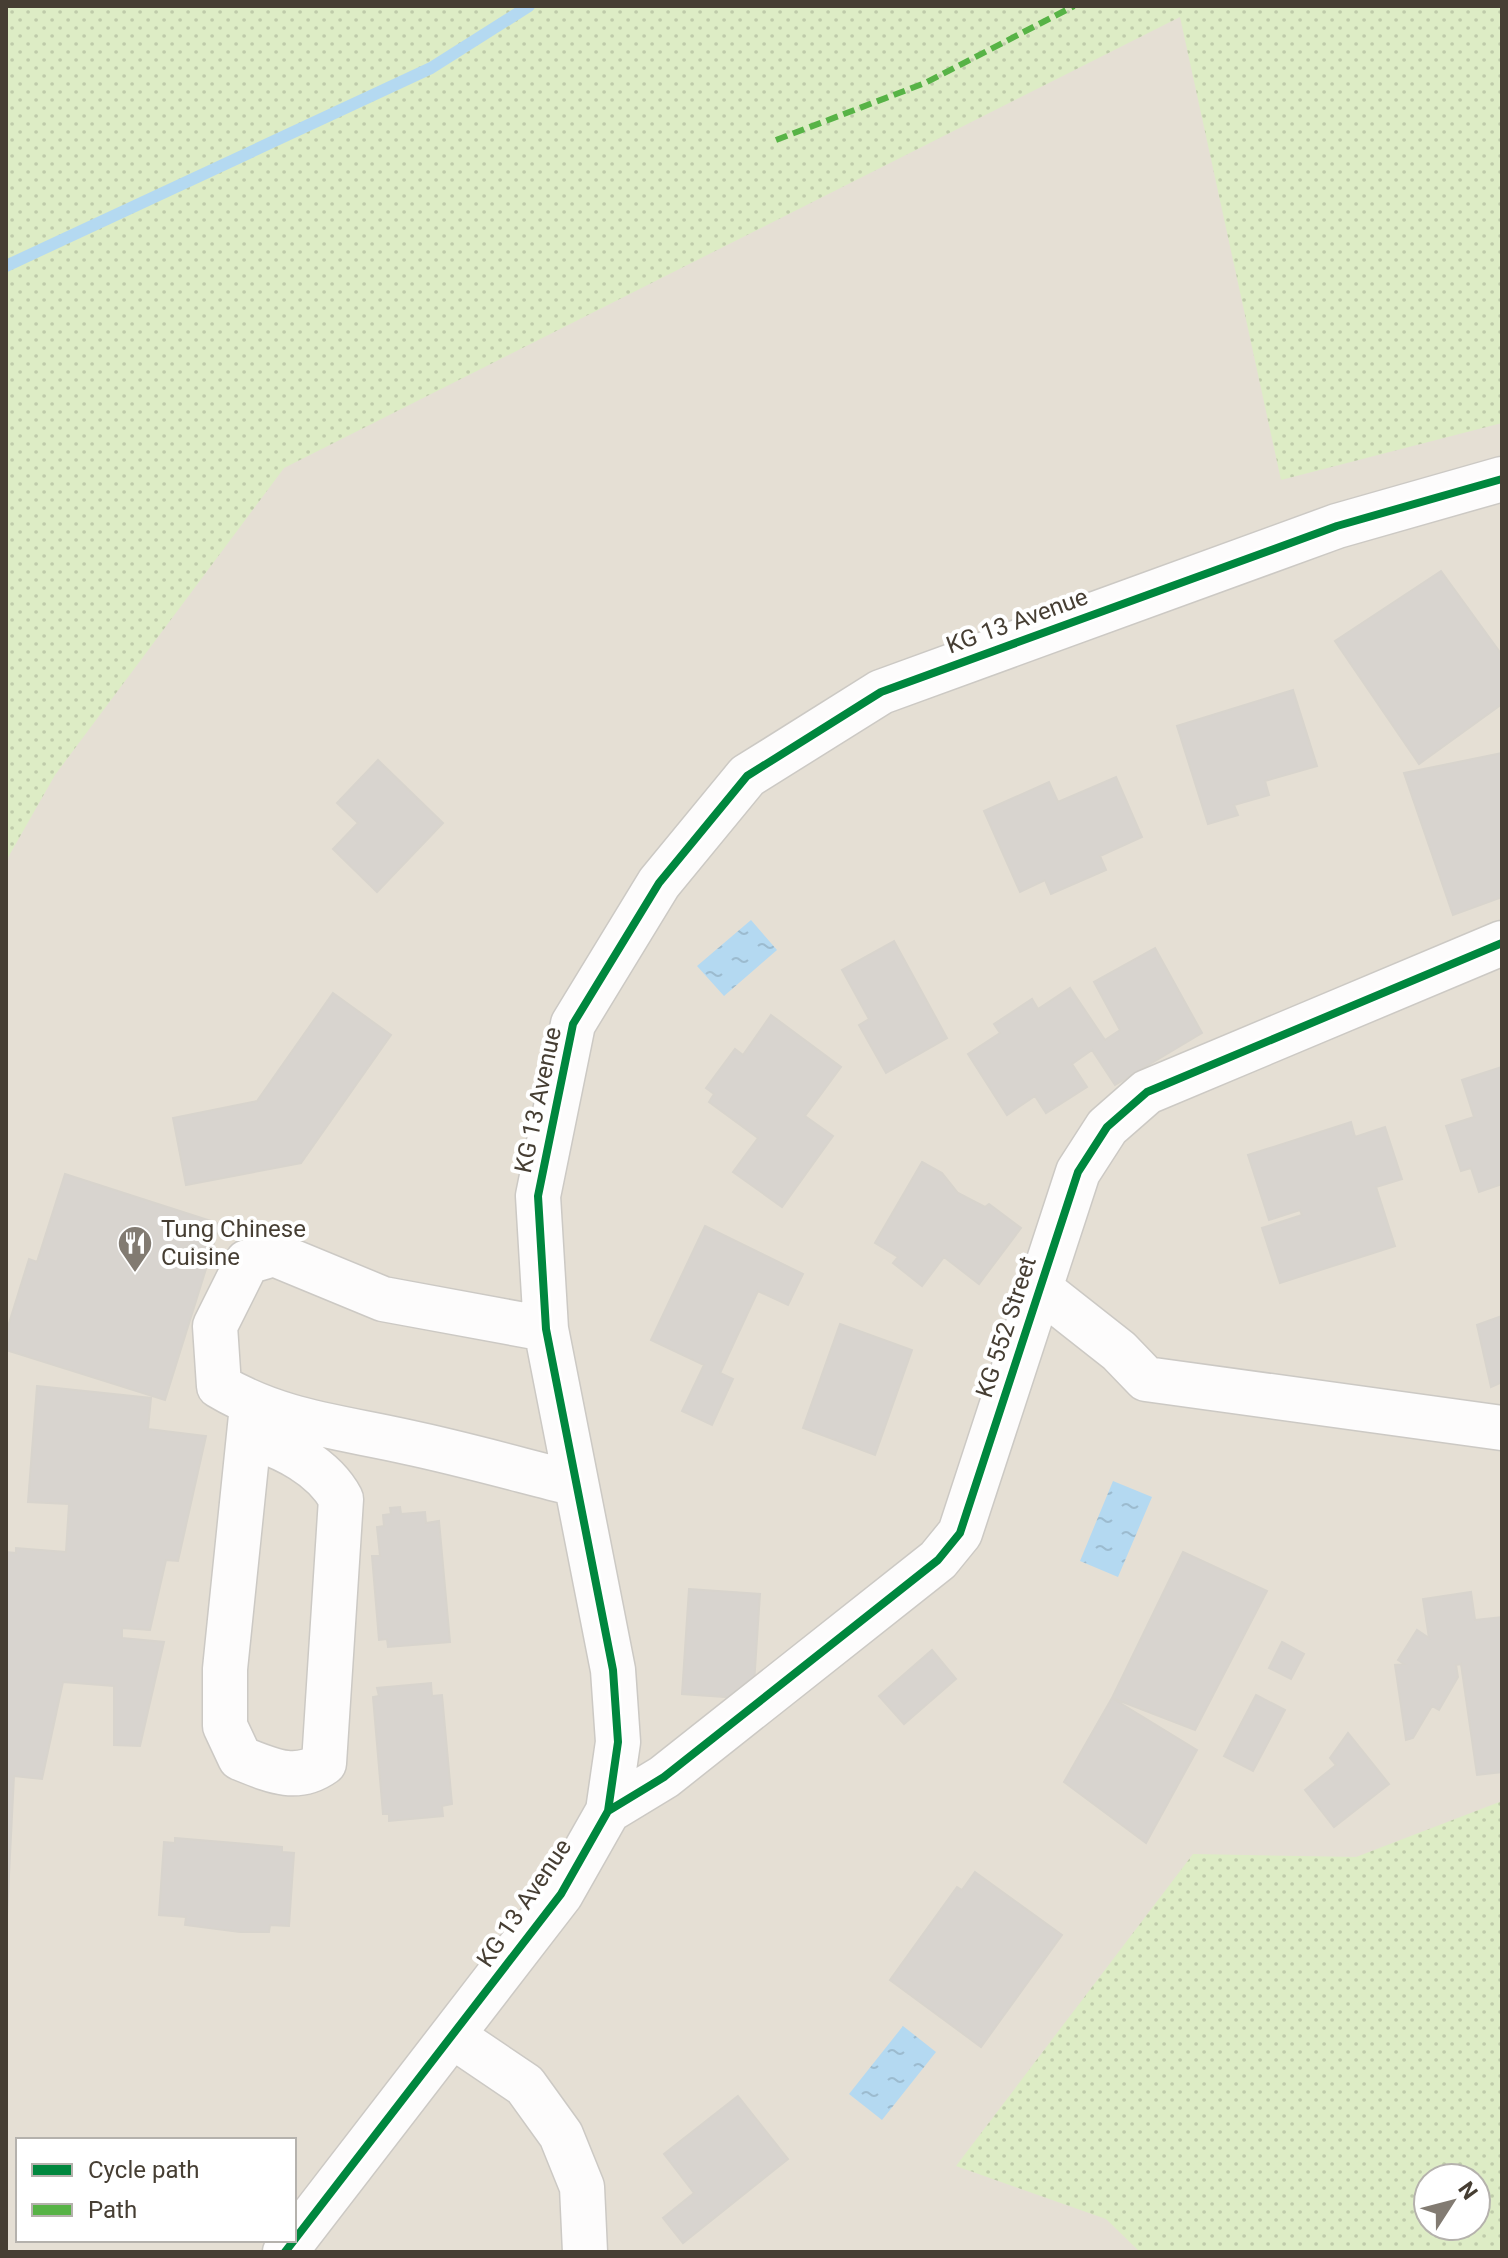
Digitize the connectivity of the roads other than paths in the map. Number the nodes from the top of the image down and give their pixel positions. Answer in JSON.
{"nodes":[{"id":1,"x":1502,"y":479,"type":"edge"},
{"id":2,"x":1502,"y":943,"type":"edge"},
{"id":3,"x":1039,"y":1288,"type":"junction"},
{"id":4,"x":546,"y":1329,"type":"junction"},
{"id":5,"x":250,"y":1421,"type":"junction"},
{"id":6,"x":1502,"y":1428,"type":"edge"},
{"id":7,"x":576,"y":1484,"type":"junction"},
{"id":8,"x":608,"y":1811,"type":"junction"},
{"id":9,"x":454,"y":2037,"type":"junction"},
{"id":10,"x":296,"y":2238,"type":"edge"},
{"id":11,"x":585,"y":2252,"type":"edge"}],
"edges":[{"from":1,"to":4,"type":"street","name":"KG 13 Avenue"},
{"from":2,"to":3,"type":"street","name":"KG 552 Street"},
{"from":3,"to":6,"type":"street"},
{"from":3,"to":8,"type":"street","name":"KG 552 Street"},
{"from":4,"to":5,"type":"street"},
{"from":4,"to":7,"type":"street","name":"KG 13 Avenue"},
{"from":5,"to":5,"type":"street"},
{"from":5,"to":7,"type":"street"},
{"from":7,"to":8,"type":"street","name":"KG 13 Avenue"},
{"from":8,"to":9,"type":"street","name":"KG 13 Avenue"},
{"from":9,"to":10,"type":"street","name":"KG 13 Avenue"},
{"from":9,"to":11,"type":"street"}]}
